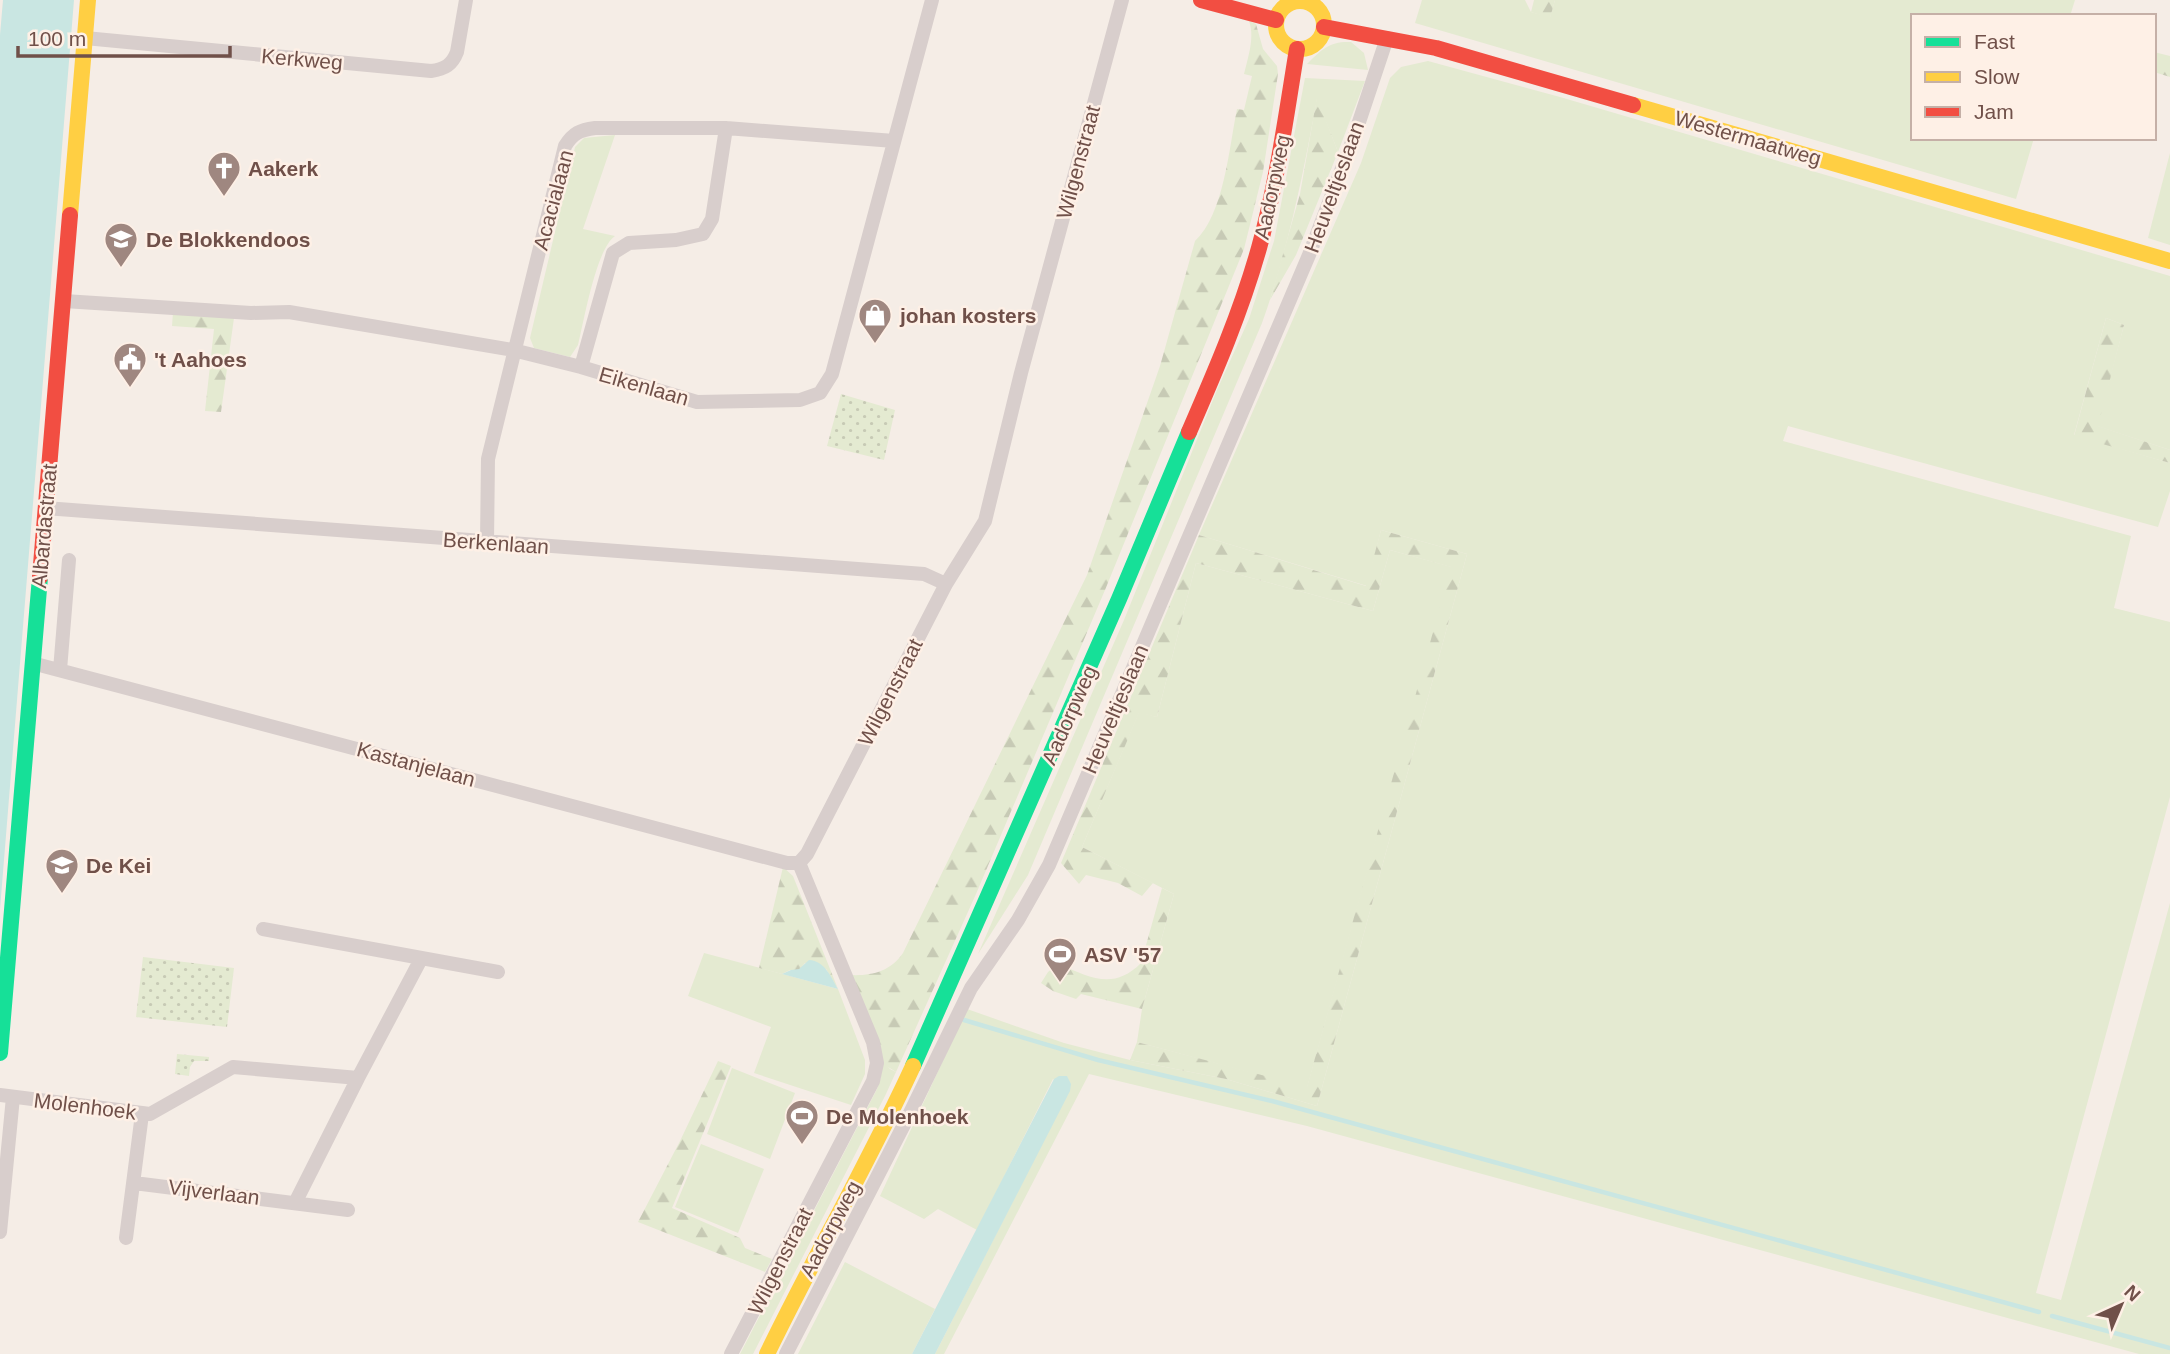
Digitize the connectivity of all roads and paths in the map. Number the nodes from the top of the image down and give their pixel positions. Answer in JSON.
{"nodes":[{"id":1,"x":88,"y":0,"type":"edge"},
{"id":2,"x":466,"y":0,"type":"edge"},
{"id":3,"x":932,"y":0,"type":"edge"},
{"id":4,"x":1122,"y":0,"type":"edge"},
{"id":5,"x":1201,"y":0,"type":"edge"},
{"id":6,"x":1302,"y":1,"type":"edge"},
{"id":7,"x":1276,"y":20,"type":"junction"},
{"id":8,"x":1324,"y":27,"type":"junction"},
{"id":9,"x":85,"y":38,"type":"junction"},
{"id":10,"x":1387,"y":38,"type":"junction"},
{"id":11,"x":1297,"y":49,"type":"junction"},
{"id":12,"x":726,"y":128,"type":"junction"},
{"id":13,"x":894,"y":141,"type":"junction"},
{"id":14,"x":2170,"y":261,"type":"edge"},
{"id":15,"x":64,"y":301,"type":"junction"},
{"id":16,"x":513,"y":350,"type":"junction"},
{"id":17,"x":581,"y":368,"type":"junction"},
{"id":18,"x":45,"y":508,"type":"junction"},
{"id":19,"x":487,"y":542,"type":"junction"},
{"id":20,"x":69,"y":561,"type":"dead end"},
{"id":21,"x":946,"y":584,"type":"junction"},
{"id":22,"x":32,"y":663,"type":"junction"},
{"id":23,"x":60,"y":670,"type":"junction"},
{"id":24,"x":799,"y":863,"type":"junction"},
{"id":25,"x":263,"y":929,"type":"dead end"},
{"id":26,"x":421,"y":959,"type":"junction"},
{"id":27,"x":498,"y":972,"type":"dead end"},
{"id":28,"x":0,"y":1052,"type":"edge"},
{"id":29,"x":358,"y":1079,"type":"junction"},
{"id":30,"x":6,"y":1096,"type":"edge"},
{"id":31,"x":142,"y":1114,"type":"junction"},
{"id":32,"x":134,"y":1183,"type":"junction"},
{"id":33,"x":295,"y":1203,"type":"junction"},
{"id":34,"x":348,"y":1210,"type":"dead end"},
{"id":35,"x":0,"y":1232,"type":"edge"},
{"id":36,"x":126,"y":1238,"type":"dead end"},
{"id":37,"x":731,"y":1354,"type":"edge"},
{"id":38,"x":768,"y":1354,"type":"edge"},
{"id":39,"x":786,"y":1354,"type":"edge"}],
"edges":[{"from":1,"to":9,"type":"street","name":"Albardastraat"},
{"from":2,"to":9,"type":"street","name":"Kerkweg"},
{"from":3,"to":13,"type":"street","name":"Eikenlaan"},
{"from":4,"to":21,"type":"street","name":"Wilgenstraat"},
{"from":5,"to":7,"type":"street"},
{"from":6,"to":7,"type":"street"},
{"from":6,"to":8,"type":"street"},
{"from":7,"to":11,"type":"street"},
{"from":8,"to":10,"type":"street","name":"Westermaatweg"},
{"from":8,"to":11,"type":"street"},
{"from":9,"to":15,"type":"street","name":"Albardastraat"},
{"from":10,"to":14,"type":"street","name":"Westermaatweg"},
{"from":10,"to":39,"type":"street","name":"Heuveltjeslaan"},
{"from":11,"to":38,"type":"street","name":"Aadorpweg"},
{"from":12,"to":13,"type":"street","name":"Acacialaan"},
{"from":12,"to":16,"type":"street","name":"Acacialaan"},
{"from":12,"to":17,"type":"street"},
{"from":13,"to":17,"type":"street","name":"Eikenlaan"},
{"from":15,"to":16,"type":"street","name":"Eikenlaan"},
{"from":15,"to":18,"type":"street","name":"Albardastraat"},
{"from":16,"to":17,"type":"street","name":"Eikenlaan"},
{"from":16,"to":19,"type":"street","name":"Acacialaan"},
{"from":18,"to":19,"type":"street","name":"Berkenlaan"},
{"from":18,"to":22,"type":"street","name":"Albardastraat"},
{"from":19,"to":21,"type":"street","name":"Berkenlaan"},
{"from":20,"to":23,"type":"street","name":"Albardastraat"},
{"from":21,"to":24,"type":"street","name":"Wilgenstraat"},
{"from":22,"to":23,"type":"street","name":"Kastanjelaan"},
{"from":22,"to":28,"type":"street","name":"Albardastraat"},
{"from":23,"to":24,"type":"street","name":"Kastanjelaan"},
{"from":24,"to":37,"type":"street","name":"Wilgenstraat"},
{"from":25,"to":26,"type":"street"},
{"from":26,"to":27,"type":"street"},
{"from":26,"to":29,"type":"street"},
{"from":29,"to":31,"type":"street","name":"Molenhoek"},
{"from":29,"to":33,"type":"street"},
{"from":30,"to":31,"type":"street","name":"Molenhoek"},
{"from":30,"to":35,"type":"street"},
{"from":31,"to":32,"type":"street"},
{"from":32,"to":33,"type":"street","name":"Vijverlaan"},
{"from":32,"to":36,"type":"street"},
{"from":33,"to":34,"type":"street","name":"Vijverlaan"}]}
